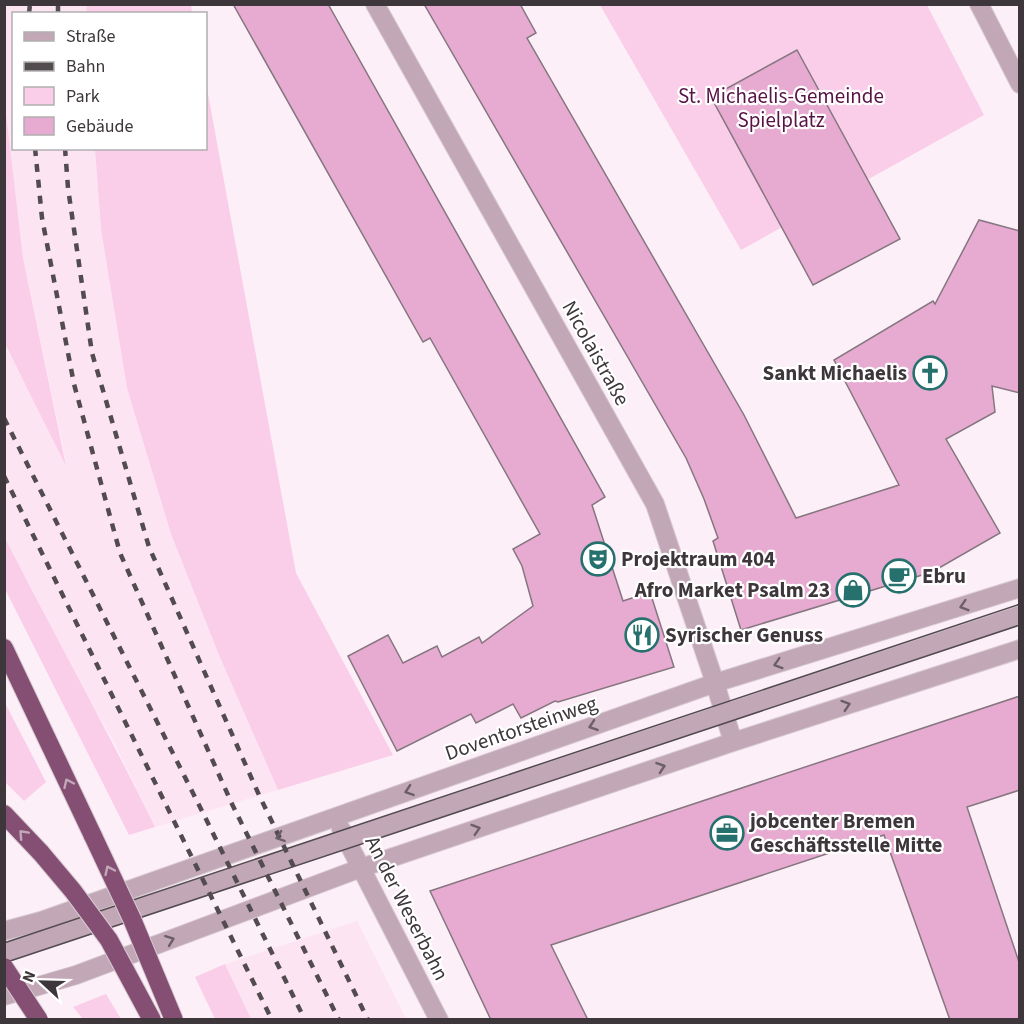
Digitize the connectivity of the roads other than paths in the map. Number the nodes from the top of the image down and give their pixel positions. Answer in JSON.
{"nodes":[{"id":1,"x":375,"y":4,"type":"edge"},
{"id":2,"x":979,"y":4,"type":"edge"},
{"id":3,"x":1020,"y":84,"type":"edge"},
{"id":4,"x":1020,"y":588,"type":"edge"},
{"id":5,"x":1020,"y":615,"type":"edge"},
{"id":6,"x":4,"y":648,"type":"edge"},
{"id":7,"x":1020,"y":649,"type":"edge"},
{"id":8,"x":716,"y":683,"type":"junction"},
{"id":9,"x":724,"y":713,"type":"junction"},
{"id":10,"x":732,"y":742,"type":"junction"},
{"id":11,"x":4,"y":814,"type":"edge"},
{"id":12,"x":335,"y":817,"type":"junction"},
{"id":13,"x":346,"y":839,"type":"junction"},
{"id":14,"x":361,"y":867,"type":"junction"},
{"id":15,"x":4,"y":931,"type":"edge"},
{"id":16,"x":4,"y":953,"type":"edge"},
{"id":17,"x":4,"y":968,"type":"edge"},
{"id":18,"x":4,"y":996,"type":"edge"},
{"id":19,"x":39,"y":1020,"type":"edge"},
{"id":20,"x":152,"y":1020,"type":"edge"},
{"id":21,"x":174,"y":1020,"type":"edge"},
{"id":22,"x":439,"y":1020,"type":"edge"}],
"edges":[{"from":1,"to":8,"type":"street","name":"Nicolaistraße"},
{"from":2,"to":3,"type":"street"},
{"from":4,"to":8,"type":"street","name":"Doventorsteinweg","one_way":true},
{"from":5,"to":9,"type":"street"},
{"from":21,"to":6,"type":"highway","one_way":true,"bridge":true},
{"from":10,"to":7,"type":"street","one_way":true},
{"from":8,"to":9,"type":"street","name":"Nicolaistraße"},
{"from":8,"to":12,"type":"street","name":"Doventorsteinweg","one_way":true},
{"from":9,"to":10,"type":"street","name":"Nicolaistraße"},
{"from":9,"to":13,"type":"street"},
{"from":14,"to":10,"type":"street","one_way":true},
{"from":20,"to":11,"type":"highway","one_way":true,"bridge":true},
{"from":12,"to":13,"type":"street","name":"An der Weserbahn"},
{"from":12,"to":15,"type":"street","name":"Doventorsteinweg","one_way":true},
{"from":13,"to":14,"type":"street","name":"An der Weserbahn"},
{"from":13,"to":16,"type":"street"},
{"from":18,"to":14,"type":"street","one_way":true},
{"from":14,"to":22,"type":"street","name":"An der Weserbahn"},
{"from":17,"to":19,"type":"highway","bridge":true}]}
